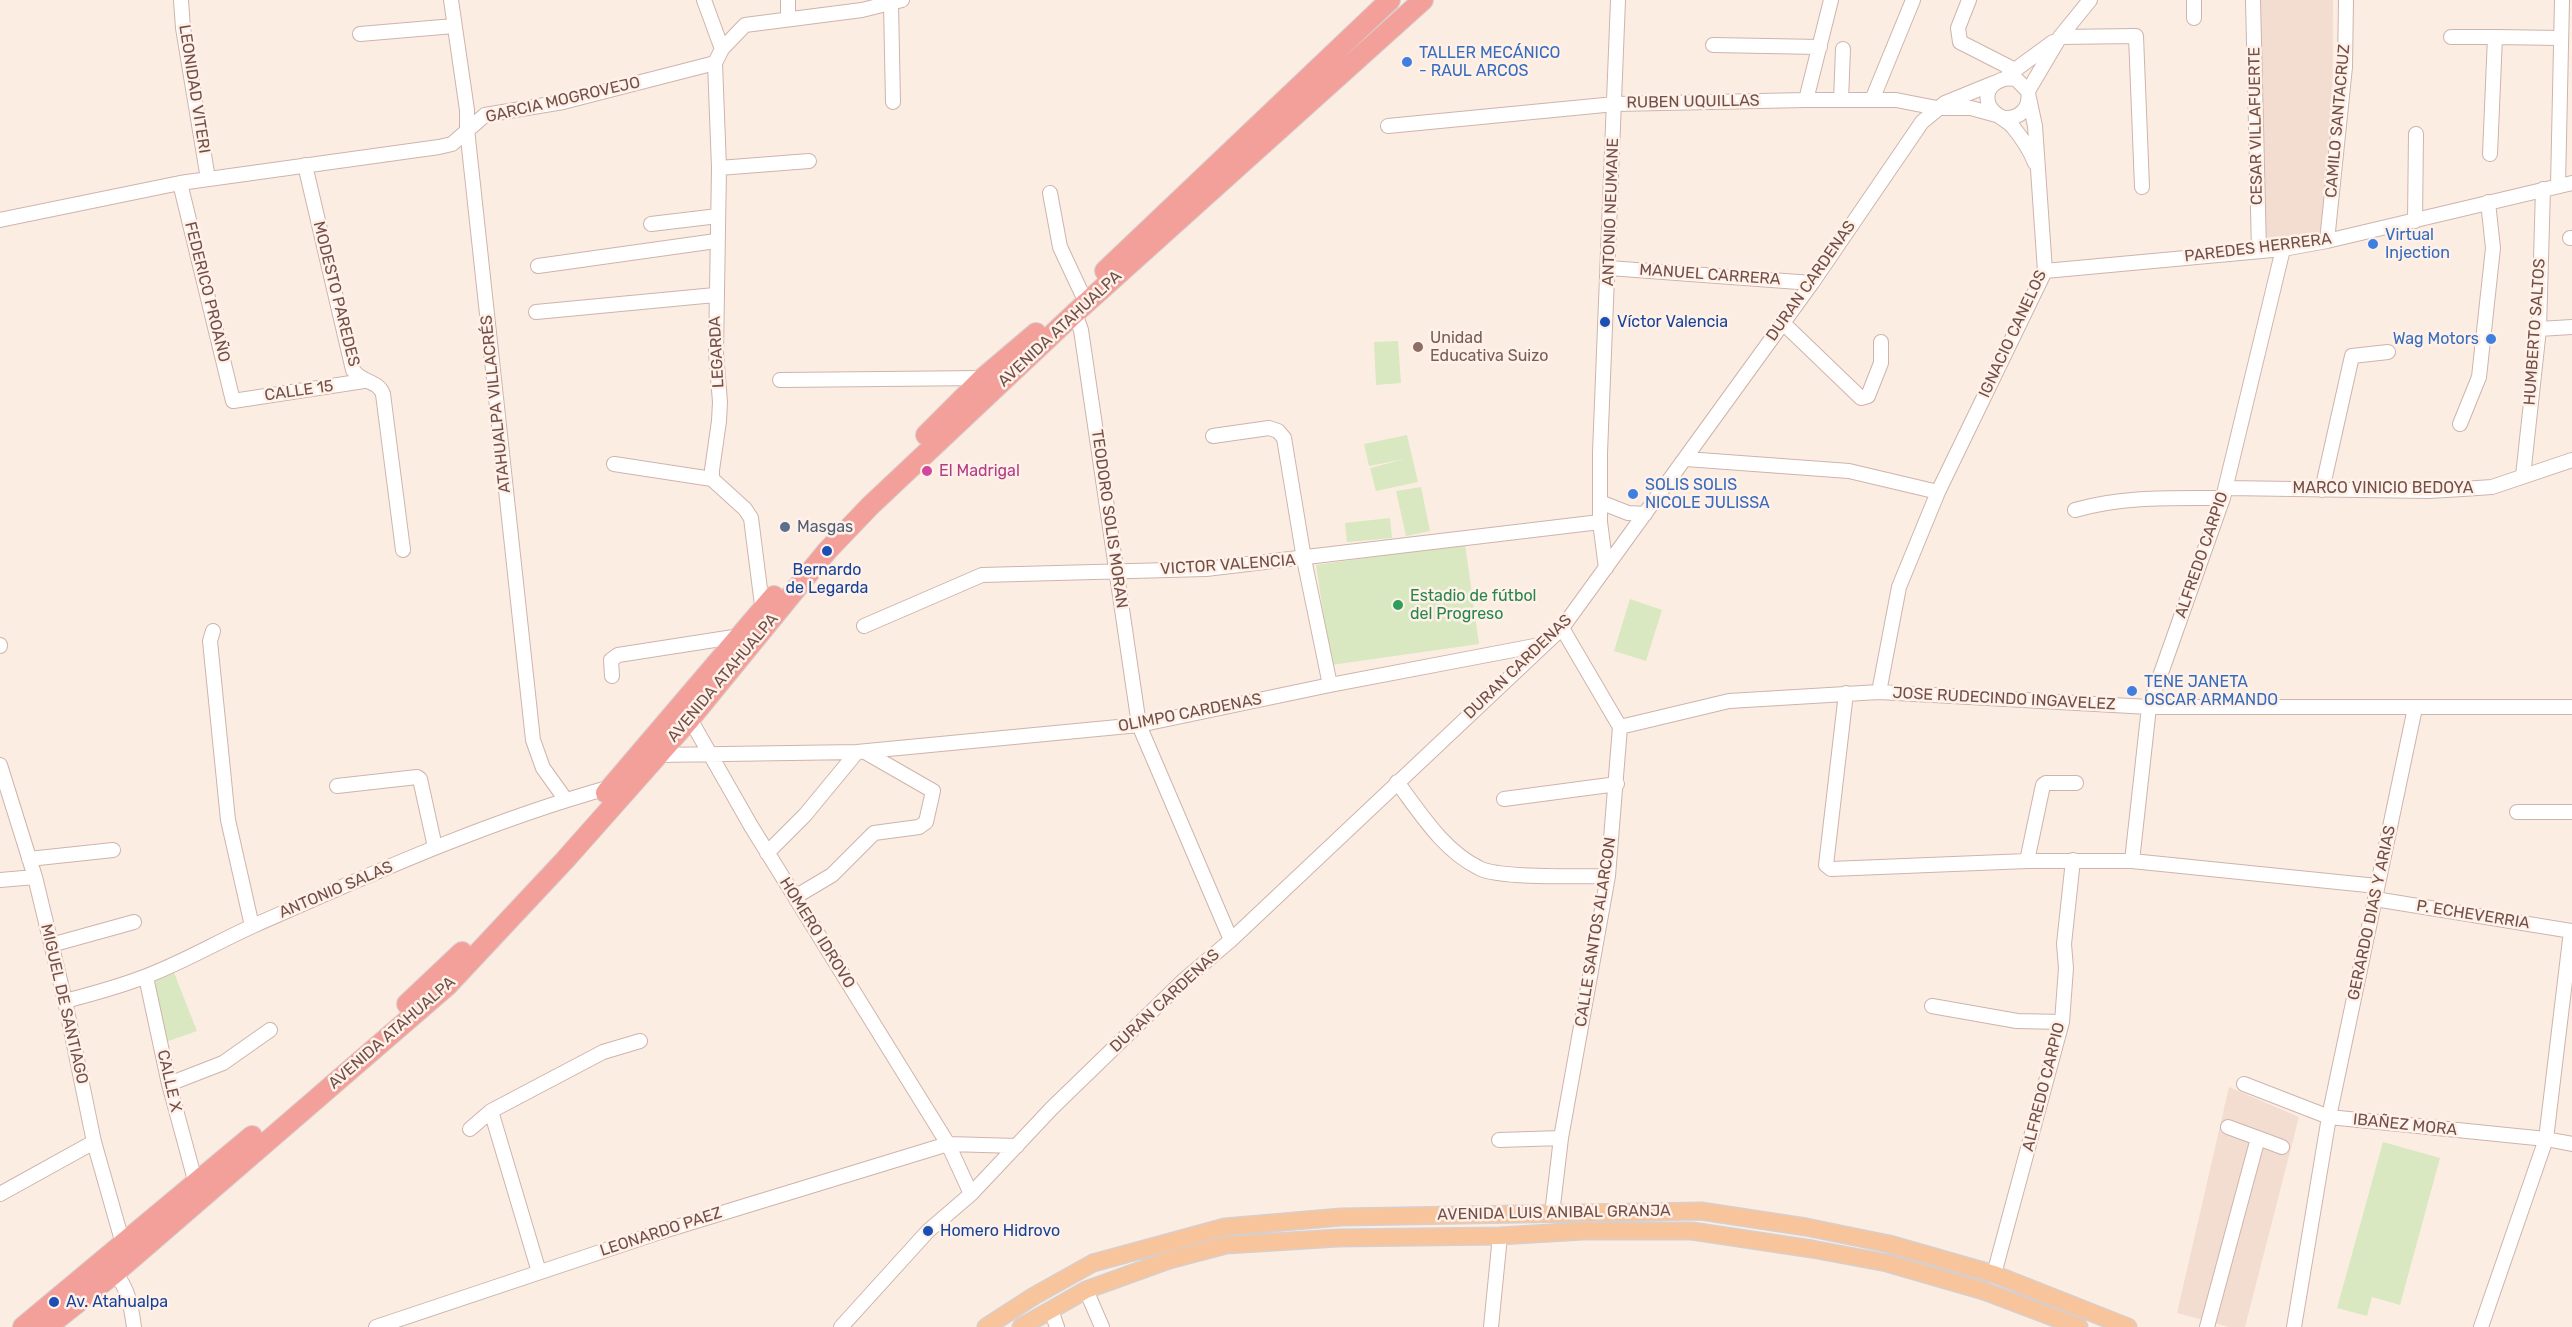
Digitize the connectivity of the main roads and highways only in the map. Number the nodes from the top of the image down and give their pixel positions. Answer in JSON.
{"nodes":[{"id":1,"x":1423,"y":0,"type":"edge"},
{"id":2,"x":1385,"y":1,"type":"edge"},
{"id":3,"x":766,"y":616,"type":"junction"},
{"id":4,"x":23,"y":1327,"type":"edge"},
{"id":5,"x":47,"y":1327,"type":"edge"},
{"id":6,"x":986,"y":1327,"type":"edge"},
{"id":7,"x":1021,"y":1327,"type":"edge"},
{"id":8,"x":2079,"y":1327,"type":"edge"},
{"id":9,"x":2128,"y":1327,"type":"edge"}],
"edges":[{"from":1,"to":3,"type":"highway","name":"AVENIDA ATAHUALPA"},
{"from":2,"to":3,"type":"highway","name":"AVENIDA ATAHUALPA"},
{"from":3,"to":4,"type":"highway","name":"AVENIDA ATAHUALPA"},
{"from":3,"to":5,"type":"highway","name":"AVENIDA ATAHUALPA"},
{"from":6,"to":9,"type":"main road","name":"AVENIDA LUIS ANIBAL GRANJA"},
{"from":7,"to":8,"type":"main road","name":"AVENIDA LUIS ANIBAL GRANJA"}]}
